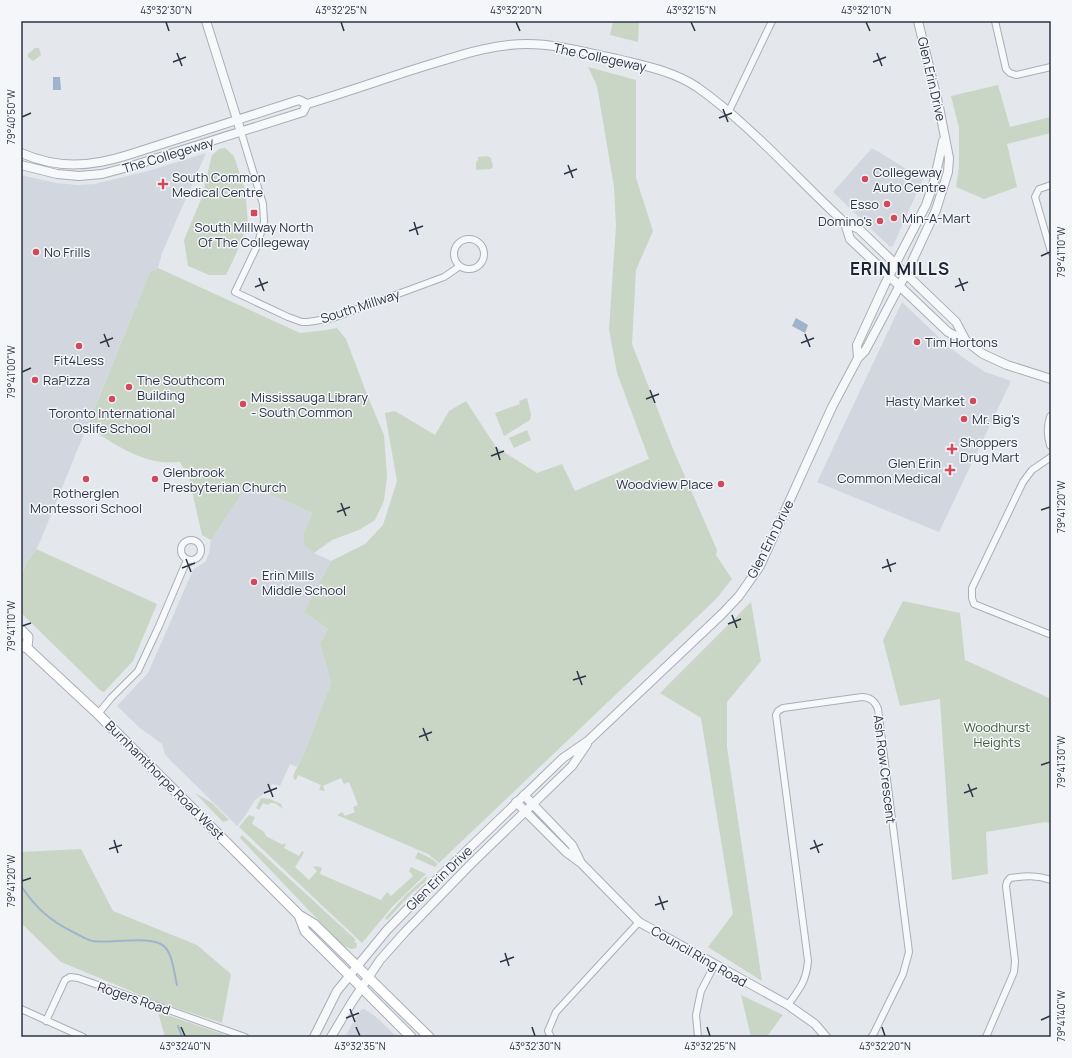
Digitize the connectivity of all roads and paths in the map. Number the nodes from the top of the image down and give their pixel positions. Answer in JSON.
{"nodes":[{"id":1,"x":206,"y":21,"type":"edge"},
{"id":2,"x":772,"y":21,"type":"edge"},
{"id":3,"x":918,"y":21,"type":"edge"},
{"id":4,"x":995,"y":21,"type":"edge"},
{"id":5,"x":1051,"y":67,"type":"edge"},
{"id":6,"x":308,"y":104,"type":"junction"},
{"id":7,"x":729,"y":111,"type":"junction"},
{"id":8,"x":237,"y":119,"type":"junction"},
{"id":9,"x":241,"y":132,"type":"junction"},
{"id":10,"x":944,"y":138,"type":"junction"},
{"id":11,"x":21,"y":153,"type":"edge"},
{"id":12,"x":21,"y":166,"type":"edge"},
{"id":13,"x":1051,"y":185,"type":"edge"},
{"id":14,"x":845,"y":223,"type":"junction"},
{"id":15,"x":1051,"y":252,"type":"edge"},
{"id":16,"x":895,"y":264,"type":"junction"},
{"id":17,"x":460,"y":266,"type":"junction"},
{"id":18,"x":905,"y":274,"type":"junction"},
{"id":19,"x":889,"y":276,"type":"junction"},
{"id":20,"x":899,"y":286,"type":"junction"},
{"id":21,"x":966,"y":341,"type":"junction"},
{"id":22,"x":858,"y":358,"type":"junction"},
{"id":23,"x":1051,"y":379,"type":"edge"},
{"id":24,"x":1051,"y":417,"type":"edge"},
{"id":25,"x":1051,"y":445,"type":"edge"},
{"id":26,"x":1051,"y":457,"type":"edge"},
{"id":27,"x":187,"y":560,"type":"dead end"},
{"id":28,"x":21,"y":630,"type":"edge"},
{"id":29,"x":1051,"y":633,"type":"edge"},
{"id":30,"x":24,"y":647,"type":"edge"},
{"id":31,"x":98,"y":714,"type":"junction"},
{"id":32,"x":589,"y":740,"type":"junction"},
{"id":33,"x":524,"y":795,"type":"junction"},
{"id":34,"x":516,"y":802,"type":"junction"},
{"id":35,"x":533,"y":804,"type":"junction"},
{"id":36,"x":525,"y":812,"type":"junction"},
{"id":37,"x":581,"y":863,"type":"junction"},
{"id":38,"x":1051,"y":880,"type":"edge"},
{"id":39,"x":299,"y":914,"type":"junction"},
{"id":40,"x":639,"y":922,"type":"junction"},
{"id":41,"x":716,"y":964,"type":"junction"},
{"id":42,"x":357,"y":966,"type":"junction"},
{"id":43,"x":349,"y":976,"type":"junction"},
{"id":44,"x":368,"y":978,"type":"junction"},
{"id":45,"x":361,"y":988,"type":"junction"},
{"id":46,"x":788,"y":1005,"type":"junction"},
{"id":47,"x":21,"y":1009,"type":"edge"},
{"id":48,"x":46,"y":1021,"type":"junction"},
{"id":49,"x":82,"y":1037,"type":"edge"},
{"id":50,"x":245,"y":1037,"type":"edge"},
{"id":51,"x":314,"y":1037,"type":"edge"},
{"id":52,"x":332,"y":1037,"type":"edge"},
{"id":53,"x":410,"y":1037,"type":"edge"},
{"id":54,"x":429,"y":1037,"type":"edge"},
{"id":55,"x":550,"y":1037,"type":"edge"},
{"id":56,"x":698,"y":1037,"type":"edge"},
{"id":57,"x":826,"y":1037,"type":"edge"},
{"id":58,"x":871,"y":1037,"type":"edge"},
{"id":59,"x":986,"y":1037,"type":"edge"}],
"edges":[{"from":1,"to":8,"type":"street","name":"South Millway"},
{"from":2,"to":7,"type":"street"},
{"from":3,"to":10,"type":"street","name":"Glen Erin Drive"},
{"from":4,"to":5,"type":"street"},
{"from":6,"to":7,"type":"street","name":"The Collegeway"},
{"from":6,"to":8,"type":"street","name":"The Collegeway"},
{"from":6,"to":9,"type":"street","name":"The Collegeway"},
{"from":7,"to":14,"type":"street","name":"The Collegeway"},
{"from":8,"to":9,"type":"street","name":"South Millway"},
{"from":8,"to":11,"type":"street","name":"The Collegeway"},
{"from":9,"to":12,"type":"street","name":"The Collegeway"},
{"from":9,"to":17,"type":"street","name":"South Millway"},
{"from":10,"to":16,"type":"street","name":"Glen Erin Drive"},
{"from":10,"to":18,"type":"street","name":"Glen Erin Drive"},
{"from":13,"to":15,"type":"street"},
{"from":14,"to":16,"type":"street","name":"The Collegeway"},
{"from":14,"to":19,"type":"street","name":"The Collegeway"},
{"from":16,"to":18,"type":"street","name":"The Collegeway"},
{"from":16,"to":19,"type":"street","name":"Glen Erin Drive"},
{"from":17,"to":17,"type":"street"},
{"from":18,"to":20,"type":"street","name":"Glen Erin Drive"},
{"from":18,"to":21,"type":"street","name":"The Collegeway"},
{"from":19,"to":20,"type":"street","name":"The Collegeway"},
{"from":19,"to":22,"type":"street","name":"Glen Erin Drive"},
{"from":20,"to":21,"type":"street","name":"The Collegeway"},
{"from":20,"to":22,"type":"street","name":"Glen Erin Drive"},
{"from":21,"to":23,"type":"street","name":"The Collegeway"},
{"from":22,"to":32,"type":"street","name":"Glen Erin Drive"},
{"from":24,"to":25,"type":"street"},
{"from":26,"to":29,"type":"street"},
{"from":27,"to":31,"type":"street"},
{"from":28,"to":30,"type":"main road","name":"Burnhamthorpe Road West"},
{"from":30,"to":31,"type":"main road","name":"Burnhamthorpe Road West"},
{"from":31,"to":39,"type":"main road","name":"Burnhamthorpe Road West"},
{"from":32,"to":33,"type":"street","name":"Glen Erin Drive"},
{"from":32,"to":35,"type":"street","name":"Glen Erin Drive"},
{"from":33,"to":34,"type":"street","name":"Glen Erin Drive"},
{"from":33,"to":35,"type":"street","name":"Council Ring Road"},
{"from":34,"to":36,"type":"street","name":"Council Ring Road"},
{"from":34,"to":42,"type":"street","name":"Glen Erin Drive"},
{"from":35,"to":36,"type":"street","name":"Glen Erin Drive"},
{"from":35,"to":37,"type":"street","name":"Council Ring Road"},
{"from":36,"to":37,"type":"street","name":"Council Ring Road"},
{"from":36,"to":44,"type":"street","name":"Glen Erin Drive"},
{"from":37,"to":40,"type":"street","name":"Council Ring Road"},
{"from":38,"to":59,"type":"street"},
{"from":39,"to":42,"type":"main road","name":"Burnhamthorpe Road West"},
{"from":39,"to":43,"type":"main road","name":"Burnhamthorpe Road West"},
{"from":40,"to":41,"type":"street","name":"Council Ring Road"},
{"from":40,"to":55,"type":"street"},
{"from":41,"to":46,"type":"street","name":"Council Ring Road"},
{"from":41,"to":56,"type":"street"},
{"from":42,"to":43,"type":"street","name":"Glen Erin Drive"},
{"from":42,"to":44,"type":"main road","name":"Burnhamthorpe Road West"},
{"from":43,"to":45,"type":"main road","name":"Burnhamthorpe Road West"},
{"from":43,"to":51,"type":"street","name":"Glen Erin Drive"},
{"from":44,"to":45,"type":"street","name":"Glen Erin Drive"},
{"from":44,"to":54,"type":"main road","name":"Burnhamthorpe Road West"},
{"from":45,"to":52,"type":"street","name":"Glen Erin Drive"},
{"from":45,"to":53,"type":"main road","name":"Burnhamthorpe Road West"},
{"from":46,"to":57,"type":"street","name":"Council Ring Road"},
{"from":46,"to":58,"type":"street","name":"Ash Row Crescent"},
{"from":47,"to":48,"type":"street"},
{"from":48,"to":49,"type":"street"},
{"from":48,"to":50,"type":"street","name":"Rogers Road"}]}
